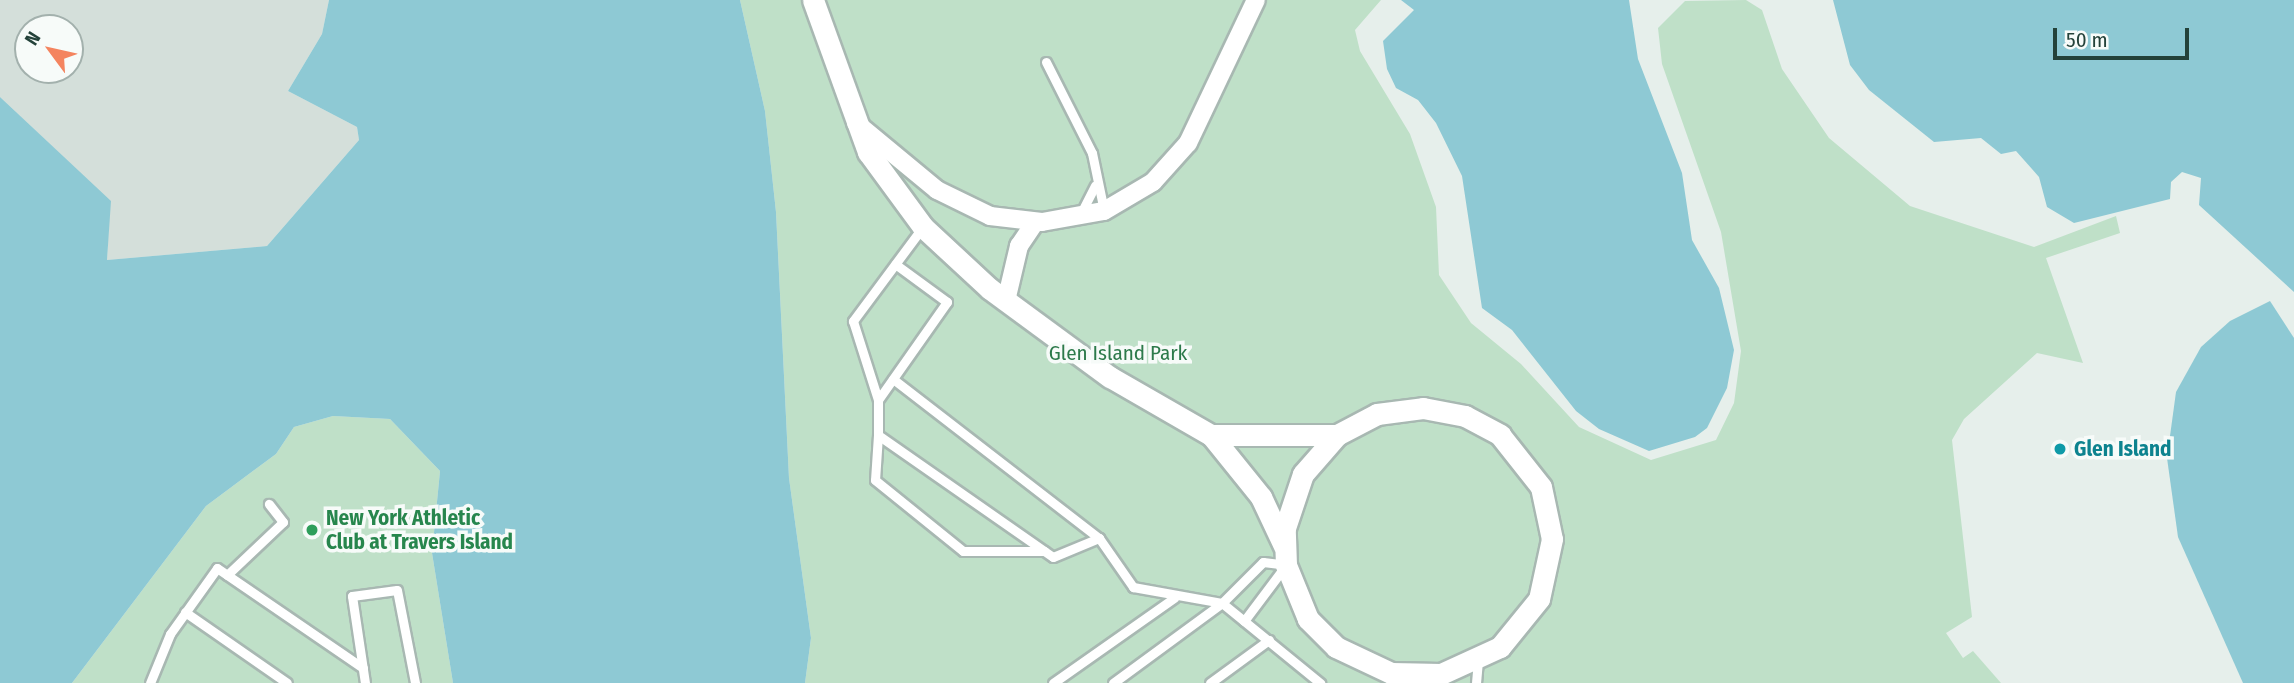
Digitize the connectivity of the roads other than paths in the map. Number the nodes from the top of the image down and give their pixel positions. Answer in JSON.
{"nodes":[{"id":1,"x":814,"y":0,"type":"edge"},
{"id":2,"x":1256,"y":0,"type":"edge"},
{"id":3,"x":1046,"y":62,"type":"dead end"},
{"id":4,"x":856,"y":123,"type":"junction"},
{"id":5,"x":1096,"y":186,"type":"junction"},
{"id":6,"x":1104,"y":211,"type":"junction"},
{"id":7,"x":1078,"y":218,"type":"junction"},
{"id":8,"x":1035,"y":222,"type":"junction"},
{"id":9,"x":923,"y":227,"type":"junction"},
{"id":10,"x":895,"y":264,"type":"junction"},
{"id":11,"x":1006,"y":301,"type":"junction"},
{"id":12,"x":893,"y":379,"type":"junction"},
{"id":13,"x":878,"y":400,"type":"junction"},
{"id":14,"x":878,"y":435,"type":"junction"},
{"id":15,"x":1211,"y":435,"type":"junction"},
{"id":16,"x":1337,"y":435,"type":"junction"},
{"id":17,"x":269,"y":504,"type":"dead end"},
{"id":18,"x":1099,"y":538,"type":"junction"},
{"id":19,"x":1044,"y":551,"type":"junction"},
{"id":20,"x":1285,"y":557,"type":"junction"},
{"id":21,"x":228,"y":576,"type":"junction"},
{"id":22,"x":1174,"y":598,"type":"junction"},
{"id":23,"x":1222,"y":603,"type":"junction"},
{"id":24,"x":185,"y":612,"type":"junction"},
{"id":25,"x":1244,"y":621,"type":"junction"},
{"id":26,"x":1269,"y":640,"type":"junction"},
{"id":27,"x":363,"y":668,"type":"junction"},
{"id":28,"x":1477,"y":672,"type":"edge"},
{"id":29,"x":150,"y":683,"type":"edge"},
{"id":30,"x":287,"y":683,"type":"edge"},
{"id":31,"x":365,"y":683,"type":"edge"},
{"id":32,"x":415,"y":683,"type":"edge"},
{"id":33,"x":1053,"y":683,"type":"edge"},
{"id":34,"x":1113,"y":683,"type":"edge"},
{"id":35,"x":1210,"y":683,"type":"edge"},
{"id":36,"x":1320,"y":683,"type":"edge"}],
"edges":[{"from":1,"to":4,"type":"street"},
{"from":2,"to":6,"type":"street"},
{"from":3,"to":5,"type":"lane"},
{"from":4,"to":8,"type":"street"},
{"from":4,"to":9,"type":"street"},
{"from":5,"to":6,"type":"lane"},
{"from":5,"to":7,"type":"lane"},
{"from":6,"to":7,"type":"street"},
{"from":7,"to":8,"type":"street"},
{"from":8,"to":11,"type":"street"},
{"from":9,"to":10,"type":"lane"},
{"from":9,"to":11,"type":"street"},
{"from":10,"to":12,"type":"lane"},
{"from":10,"to":13,"type":"lane"},
{"from":11,"to":15,"type":"street"},
{"from":12,"to":13,"type":"lane"},
{"from":12,"to":18,"type":"lane"},
{"from":13,"to":14,"type":"lane"},
{"from":14,"to":19,"type":"lane"},
{"from":14,"to":19,"type":"lane"},
{"from":15,"to":16,"type":"street"},
{"from":15,"to":20,"type":"street"},
{"from":16,"to":20,"type":"street"},
{"from":16,"to":28,"type":"street"},
{"from":17,"to":21,"type":"lane"},
{"from":18,"to":19,"type":"lane"},
{"from":18,"to":22,"type":"lane"},
{"from":20,"to":23,"type":"lane"},
{"from":20,"to":25,"type":"lane"},
{"from":20,"to":28,"type":"street"},
{"from":21,"to":24,"type":"lane"},
{"from":21,"to":27,"type":"lane"},
{"from":22,"to":23,"type":"lane"},
{"from":22,"to":33,"type":"lane"},
{"from":23,"to":25,"type":"lane"},
{"from":23,"to":34,"type":"lane"},
{"from":24,"to":29,"type":"lane"},
{"from":24,"to":30,"type":"lane"},
{"from":25,"to":26,"type":"lane"},
{"from":26,"to":35,"type":"lane"},
{"from":26,"to":36,"type":"lane"},
{"from":27,"to":31,"type":"lane"},
{"from":27,"to":32,"type":"lane"}]}
